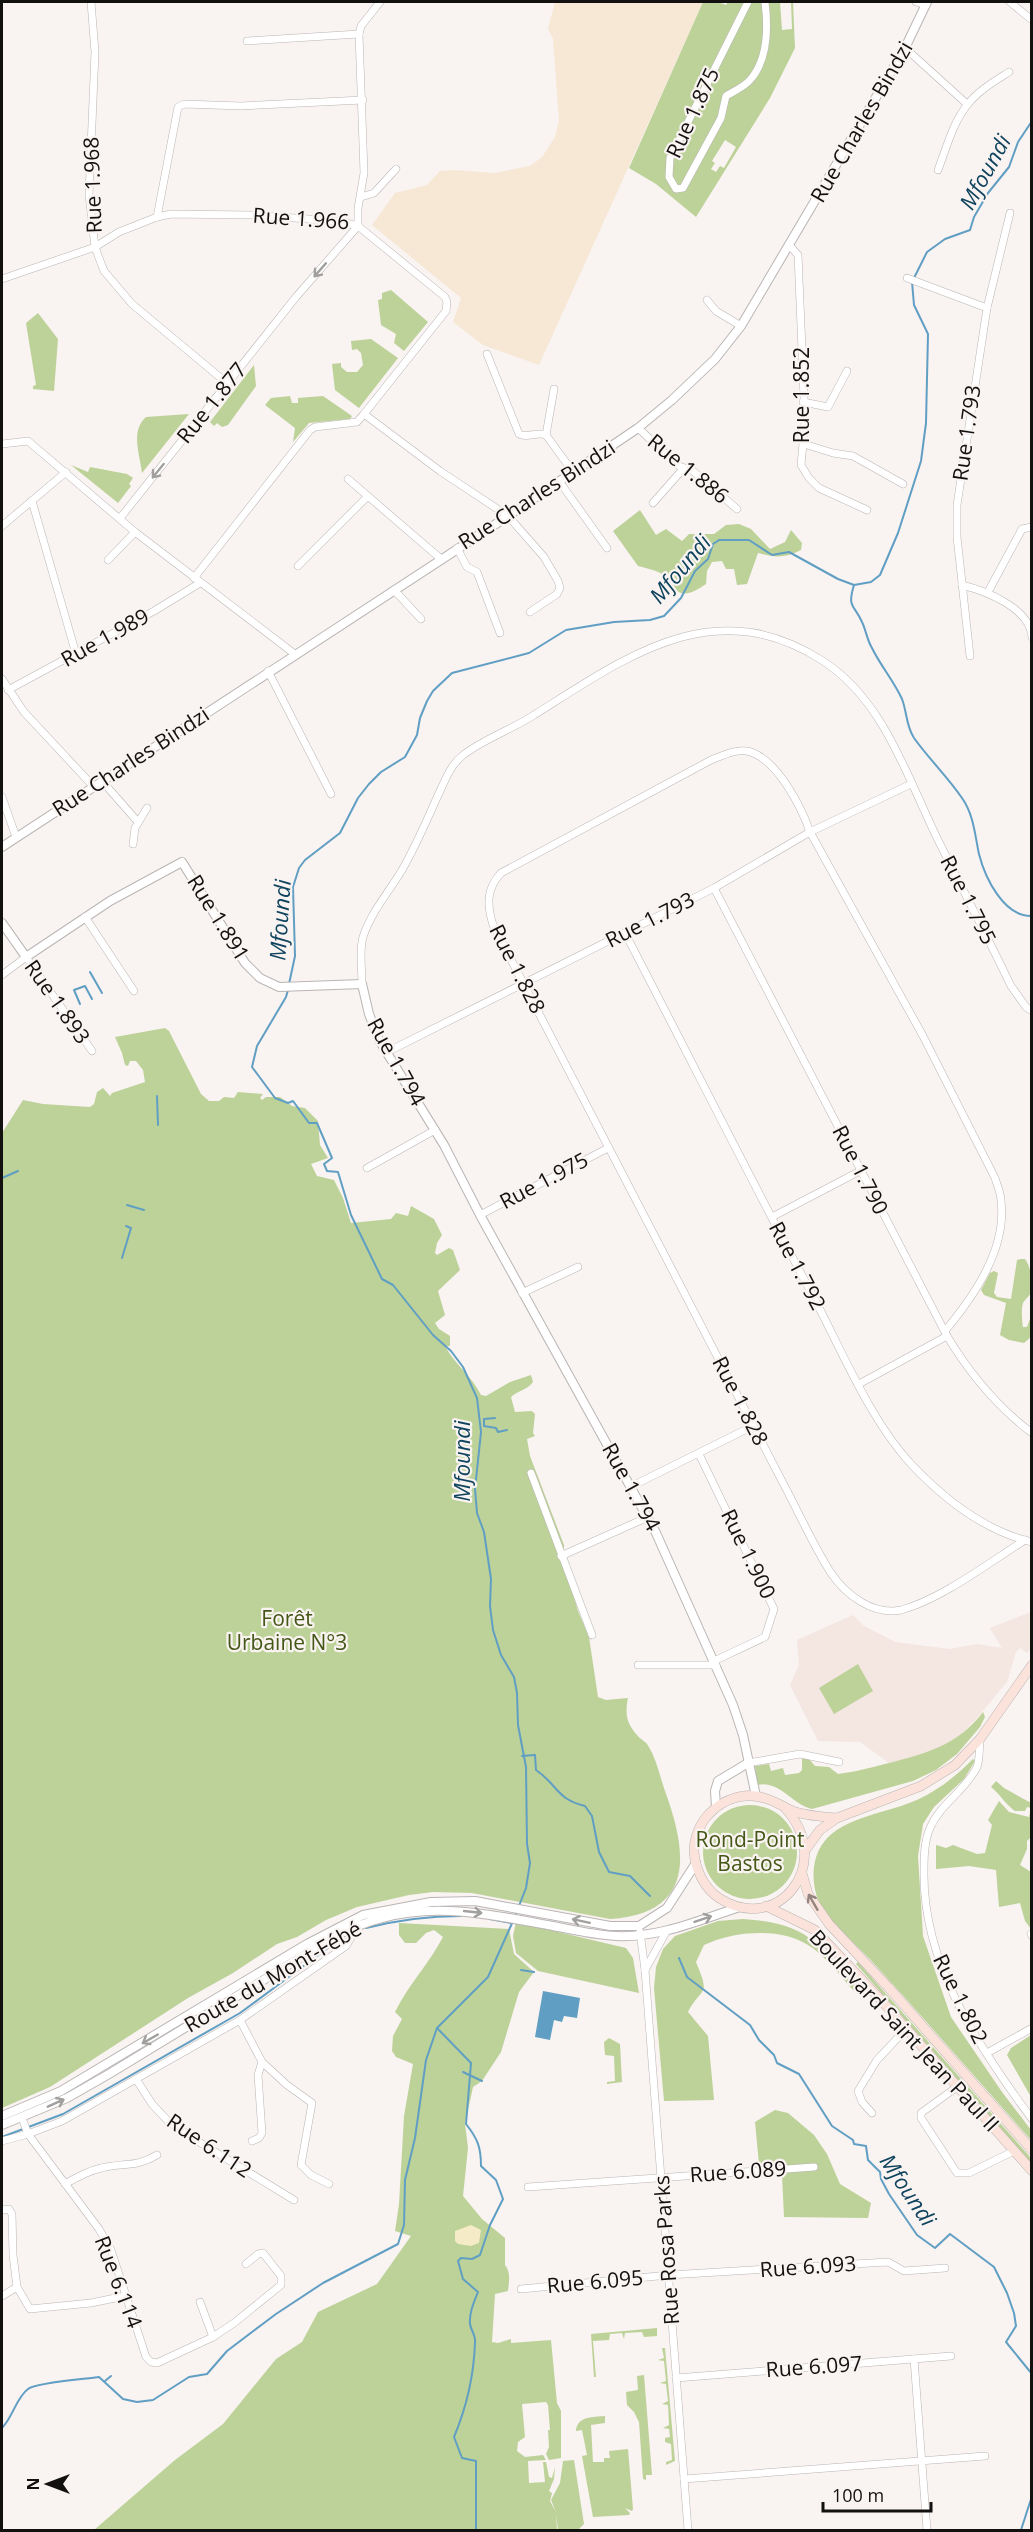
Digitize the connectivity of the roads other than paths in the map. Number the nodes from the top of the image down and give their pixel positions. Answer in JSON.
{"nodes":[{"id":1,"x":91,"y":2,"type":"edge"},
{"id":2,"x":380,"y":2,"type":"edge"},
{"id":3,"x":748,"y":2,"type":"edge"},
{"id":4,"x":765,"y":2,"type":"edge"},
{"id":5,"x":916,"y":2,"type":"edge"},
{"id":6,"x":1010,"y":2,"type":"edge"},
{"id":7,"x":927,"y":3,"type":"edge"},
{"id":8,"x":1032,"y":20,"type":"edge"},
{"id":9,"x":359,"y":34,"type":"junction"},
{"id":10,"x":247,"y":40,"type":"dead end"},
{"id":11,"x":905,"y":48,"type":"junction"},
{"id":12,"x":1010,"y":72,"type":"dead end"},
{"id":13,"x":363,"y":100,"type":"junction"},
{"id":14,"x":967,"y":104,"type":"junction"},
{"id":15,"x":396,"y":169,"type":"dead end"},
{"id":16,"x":939,"y":170,"type":"dead end"},
{"id":17,"x":361,"y":197,"type":"junction"},
{"id":18,"x":1010,"y":213,"type":"dead end"},
{"id":19,"x":157,"y":217,"type":"junction"},
{"id":20,"x":358,"y":226,"type":"junction"},
{"id":21,"x":790,"y":246,"type":"junction"},
{"id":22,"x":95,"y":247,"type":"junction"},
{"id":23,"x":907,"y":278,"type":"dead end"},
{"id":24,"x":2,"y":279,"type":"edge"},
{"id":25,"x":707,"y":300,"type":"dead end"},
{"id":26,"x":987,"y":308,"type":"junction"},
{"id":27,"x":741,"y":326,"type":"junction"},
{"id":28,"x":487,"y":354,"type":"dead end"},
{"id":29,"x":847,"y":371,"type":"dead end"},
{"id":30,"x":228,"y":384,"type":"junction"},
{"id":31,"x":554,"y":389,"type":"dead end"},
{"id":32,"x":803,"y":402,"type":"junction"},
{"id":33,"x":364,"y":414,"type":"junction"},
{"id":34,"x":638,"y":428,"type":"junction"},
{"id":35,"x":546,"y":435,"type":"junction"},
{"id":36,"x":2,"y":444,"type":"edge"},
{"id":37,"x":804,"y":444,"type":"junction"},
{"id":38,"x":683,"y":469,"type":"junction"},
{"id":39,"x":66,"y":472,"type":"junction"},
{"id":40,"x":573,"y":472,"type":"junction"},
{"id":41,"x":348,"y":479,"type":"dead end"},
{"id":42,"x":559,"y":481,"type":"junction"},
{"id":43,"x":903,"y":484,"type":"dead end"},
{"id":44,"x":368,"y":496,"type":"junction"},
{"id":45,"x":32,"y":501,"type":"junction"},
{"id":46,"x":653,"y":502,"type":"dead end"},
{"id":47,"x":737,"y":509,"type":"dead end"},
{"id":48,"x":867,"y":510,"type":"dead end"},
{"id":49,"x":508,"y":516,"type":"junction"},
{"id":50,"x":120,"y":517,"type":"junction"},
{"id":51,"x":2,"y":526,"type":"edge"},
{"id":52,"x":1032,"y":527,"type":"edge"},
{"id":53,"x":135,"y":532,"type":"junction"},
{"id":54,"x":457,"y":548,"type":"junction"},
{"id":55,"x":607,"y":548,"type":"dead end"},
{"id":56,"x":441,"y":559,"type":"junction"},
{"id":57,"x":108,"y":560,"type":"dead end"},
{"id":58,"x":298,"y":566,"type":"dead end"},
{"id":59,"x":197,"y":580,"type":"junction"},
{"id":60,"x":962,"y":585,"type":"junction"},
{"id":61,"x":394,"y":590,"type":"junction"},
{"id":62,"x":988,"y":592,"type":"junction"},
{"id":63,"x":530,"y":612,"type":"dead end"},
{"id":64,"x":1032,"y":613,"type":"edge"},
{"id":65,"x":1023,"y":618,"type":"junction"},
{"id":66,"x":421,"y":619,"type":"dead end"},
{"id":67,"x":500,"y":633,"type":"dead end"},
{"id":68,"x":1032,"y":637,"type":"edge"},
{"id":69,"x":76,"y":654,"type":"junction"},
{"id":70,"x":296,"y":655,"type":"junction"},
{"id":71,"x":970,"y":656,"type":"dead end"},
{"id":72,"x":268,"y":672,"type":"junction"},
{"id":73,"x":2,"y":679,"type":"edge"},
{"id":74,"x":8,"y":690,"type":"junction"},
{"id":75,"x":102,"y":781,"type":"junction"},
{"id":76,"x":911,"y":784,"type":"junction"},
{"id":77,"x":93,"y":786,"type":"junction"},
{"id":78,"x":331,"y":794,"type":"dead end"},
{"id":79,"x":2,"y":797,"type":"edge"},
{"id":80,"x":147,"y":807,"type":"dead end"},
{"id":81,"x":138,"y":822,"type":"junction"},
{"id":82,"x":810,"y":832,"type":"junction"},
{"id":83,"x":16,"y":837,"type":"junction"},
{"id":84,"x":133,"y":844,"type":"dead end"},
{"id":85,"x":2,"y":847,"type":"edge"},
{"id":86,"x":714,"y":888,"type":"junction"},
{"id":87,"x":85,"y":917,"type":"junction"},
{"id":88,"x":2,"y":923,"type":"edge"},
{"id":89,"x":625,"y":933,"type":"junction"},
{"id":90,"x":26,"y":957,"type":"junction"},
{"id":91,"x":2,"y":975,"type":"edge"},
{"id":92,"x":362,"y":984,"type":"junction"},
{"id":93,"x":524,"y":984,"type":"junction"},
{"id":94,"x":134,"y":991,"type":"dead end"},
{"id":95,"x":1032,"y":1011,"type":"edge"},
{"id":96,"x":92,"y":1051,"type":"dead end"},
{"id":97,"x":387,"y":1052,"type":"junction"},
{"id":98,"x":435,"y":1130,"type":"junction"},
{"id":99,"x":608,"y":1148,"type":"junction"},
{"id":100,"x":367,"y":1168,"type":"dead end"},
{"id":101,"x":860,"y":1171,"type":"junction"},
{"id":102,"x":480,"y":1215,"type":"junction"},
{"id":103,"x":772,"y":1217,"type":"junction"},
{"id":104,"x":578,"y":1267,"type":"dead end"},
{"id":105,"x":522,"y":1293,"type":"junction"},
{"id":106,"x":946,"y":1334,"type":"junction"},
{"id":107,"x":859,"y":1384,"type":"junction"},
{"id":108,"x":753,"y":1426,"type":"junction"},
{"id":109,"x":1032,"y":1433,"type":"edge"},
{"id":110,"x":699,"y":1454,"type":"junction"},
{"id":111,"x":531,"y":1473,"type":"dead end"},
{"id":112,"x":632,"y":1486,"type":"junction"},
{"id":113,"x":648,"y":1517,"type":"junction"},
{"id":114,"x":1028,"y":1541,"type":"edge"},
{"id":115,"x":561,"y":1556,"type":"junction"},
{"id":116,"x":592,"y":1635,"type":"dead end"},
{"id":117,"x":715,"y":1663,"type":"junction"},
{"id":118,"x":638,"y":1665,"type":"dead end"},
{"id":119,"x":1032,"y":1665,"type":"edge"},
{"id":120,"x":980,"y":1739,"type":"junction"},
{"id":121,"x":839,"y":1762,"type":"dead end"},
{"id":122,"x":748,"y":1763,"type":"junction"},
{"id":123,"x":756,"y":1796,"type":"junction"},
{"id":124,"x":716,"y":1807,"type":"junction"},
{"id":125,"x":786,"y":1809,"type":"junction"},
{"id":126,"x":837,"y":1818,"type":"junction"},
{"id":127,"x":806,"y":1850,"type":"junction"},
{"id":128,"x":696,"y":1863,"type":"junction"},
{"id":129,"x":802,"y":1873,"type":"junction"},
{"id":130,"x":766,"y":1906,"type":"junction"},
{"id":131,"x":740,"y":1907,"type":"junction"},
{"id":132,"x":354,"y":1926,"type":"junction"},
{"id":133,"x":639,"y":1926,"type":"junction"},
{"id":134,"x":666,"y":1932,"type":"junction"},
{"id":135,"x":640,"y":1936,"type":"junction"},
{"id":136,"x":645,"y":1970,"type":"junction"},
{"id":137,"x":240,"y":2020,"type":"junction"},
{"id":138,"x":1032,"y":2028,"type":"edge"},
{"id":139,"x":906,"y":2029,"type":"junction"},
{"id":140,"x":987,"y":2053,"type":"junction"},
{"id":141,"x":262,"y":2062,"type":"junction"},
{"id":142,"x":136,"y":2079,"type":"junction"},
{"id":143,"x":957,"y":2087,"type":"junction"},
{"id":144,"x":872,"y":2113,"type":"dead end"},
{"id":145,"x":2,"y":2116,"type":"edge"},
{"id":146,"x":22,"y":2118,"type":"junction"},
{"id":147,"x":1032,"y":2119,"type":"edge"},
{"id":148,"x":2,"y":2125,"type":"edge"},
{"id":149,"x":28,"y":2134,"type":"junction"},
{"id":150,"x":2,"y":2141,"type":"edge"},
{"id":151,"x":252,"y":2141,"type":"dead end"},
{"id":152,"x":1032,"y":2150,"type":"edge"},
{"id":153,"x":1014,"y":2151,"type":"junction"},
{"id":154,"x":157,"y":2155,"type":"dead end"},
{"id":155,"x":814,"y":2167,"type":"dead end"},
{"id":156,"x":1032,"y":2171,"type":"edge"},
{"id":157,"x":661,"y":2178,"type":"junction"},
{"id":158,"x":65,"y":2184,"type":"junction"},
{"id":159,"x":329,"y":2184,"type":"dead end"},
{"id":160,"x":528,"y":2187,"type":"dead end"},
{"id":161,"x":294,"y":2200,"type":"dead end"},
{"id":162,"x":5,"y":2209,"type":"edge"},
{"id":163,"x":246,"y":2264,"type":"dead end"},
{"id":164,"x":945,"y":2268,"type":"dead end"},
{"id":165,"x":669,"y":2276,"type":"junction"},
{"id":166,"x":17,"y":2287,"type":"junction"},
{"id":167,"x":521,"y":2289,"type":"dead end"},
{"id":168,"x":2,"y":2296,"type":"edge"},
{"id":169,"x":125,"y":2296,"type":"junction"},
{"id":170,"x":200,"y":2302,"type":"dead end"},
{"id":171,"x":213,"y":2337,"type":"junction"},
{"id":172,"x":951,"y":2356,"type":"dead end"},
{"id":173,"x":914,"y":2359,"type":"junction"},
{"id":174,"x":676,"y":2378,"type":"junction"},
{"id":175,"x":985,"y":2456,"type":"dead end"},
{"id":176,"x":922,"y":2462,"type":"junction"},
{"id":177,"x":684,"y":2480,"type":"junction"},
{"id":178,"x":688,"y":2530,"type":"edge"},
{"id":179,"x":927,"y":2530,"type":"edge"}],
"edges":[{"from":1,"to":22,"type":"street","name":"Rue 1.968"},
{"from":2,"to":9,"type":"street"},
{"from":3,"to":4,"type":"street","name":"Rue 1.875"},
{"from":5,"to":7,"type":"street"},
{"from":6,"to":8,"type":"street"},
{"from":7,"to":11,"type":"street","name":"Rue Charles Bindzi"},
{"from":9,"to":10,"type":"street"},
{"from":9,"to":13,"type":"street","name":"Rue 1.966"},
{"from":11,"to":14,"type":"street"},
{"from":11,"to":21,"type":"street","name":"Rue Charles Bindzi"},
{"from":12,"to":14,"type":"street"},
{"from":13,"to":17,"type":"street","name":"Rue 1.966"},
{"from":13,"to":19,"type":"street"},
{"from":14,"to":16,"type":"street"},
{"from":15,"to":17,"type":"street"},
{"from":17,"to":20,"type":"street","name":"Rue 1.966"},
{"from":18,"to":26,"type":"street","name":"Rue 1.793"},
{"from":19,"to":20,"type":"street","name":"Rue 1.966"},
{"from":19,"to":22,"type":"street","name":"Rue 1.966"},
{"from":20,"to":30,"type":"street","name":"Rue 1.877","one_way":true},
{"from":20,"to":33,"type":"street"},
{"from":21,"to":27,"type":"street","name":"Rue Charles Bindzi"},
{"from":21,"to":32,"type":"street","name":"Rue 1.852"},
{"from":22,"to":24,"type":"street","name":"Rue 1.966"},
{"from":22,"to":30,"type":"street","name":"Rue 1.968"},
{"from":23,"to":26,"type":"street"},
{"from":25,"to":27,"type":"street"},
{"from":26,"to":60,"type":"street","name":"Rue 1.793"},
{"from":27,"to":34,"type":"street","name":"Rue Charles Bindzi"},
{"from":28,"to":35,"type":"street"},
{"from":29,"to":32,"type":"street"},
{"from":30,"to":50,"type":"street","name":"Rue 1.877","one_way":true},
{"from":31,"to":35,"type":"street"},
{"from":32,"to":37,"type":"street","name":"Rue 1.852"},
{"from":33,"to":49,"type":"street"},
{"from":33,"to":59,"type":"street"},
{"from":34,"to":38,"type":"street","name":"Rue 1.886"},
{"from":34,"to":40,"type":"street","name":"Rue Charles Bindzi"},
{"from":35,"to":40,"type":"street"},
{"from":36,"to":39,"type":"street"},
{"from":37,"to":43,"type":"street"},
{"from":37,"to":48,"type":"street","name":"Rue 1.852"},
{"from":38,"to":46,"type":"street"},
{"from":38,"to":47,"type":"street","name":"Rue 1.886"},
{"from":39,"to":45,"type":"street"},
{"from":39,"to":50,"type":"street"},
{"from":40,"to":42,"type":"street","name":"Rue Charles Bindzi"},
{"from":41,"to":44,"type":"street"},
{"from":42,"to":49,"type":"street","name":"Rue Charles Bindzi"},
{"from":42,"to":55,"type":"street"},
{"from":44,"to":56,"type":"street"},
{"from":44,"to":58,"type":"street"},
{"from":45,"to":51,"type":"street"},
{"from":45,"to":69,"type":"street"},
{"from":49,"to":54,"type":"street","name":"Rue Charles Bindzi"},
{"from":49,"to":63,"type":"street"},
{"from":50,"to":53,"type":"street"},
{"from":52,"to":62,"type":"street"},
{"from":53,"to":57,"type":"street"},
{"from":53,"to":59,"type":"street"},
{"from":54,"to":56,"type":"street","name":"Rue Charles Bindzi"},
{"from":54,"to":67,"type":"street"},
{"from":56,"to":61,"type":"street","name":"Rue Charles Bindzi"},
{"from":59,"to":69,"type":"street","name":"Rue 1.989"},
{"from":59,"to":70,"type":"street"},
{"from":60,"to":62,"type":"street"},
{"from":60,"to":71,"type":"street","name":"Rue 1.793"},
{"from":61,"to":66,"type":"street"},
{"from":61,"to":70,"type":"street","name":"Rue Charles Bindzi"},
{"from":62,"to":65,"type":"street"},
{"from":64,"to":65,"type":"street"},
{"from":65,"to":68,"type":"street"},
{"from":69,"to":74,"type":"street","name":"Rue 1.989"},
{"from":70,"to":72,"type":"street","name":"Rue Charles Bindzi"},
{"from":72,"to":75,"type":"street","name":"Rue Charles Bindzi"},
{"from":72,"to":78,"type":"street"},
{"from":73,"to":74,"type":"street"},
{"from":74,"to":77,"type":"street"},
{"from":75,"to":77,"type":"street","name":"Rue Charles Bindzi"},
{"from":75,"to":81,"type":"street"},
{"from":76,"to":82,"type":"street","name":"Rue 1.793"},
{"from":76,"to":92,"type":"street","name":"Rue 1.794"},
{"from":76,"to":95,"type":"street","name":"Rue 1.795"},
{"from":77,"to":83,"type":"street","name":"Rue Charles Bindzi"},
{"from":79,"to":83,"type":"street"},
{"from":80,"to":81,"type":"street"},
{"from":81,"to":84,"type":"street"},
{"from":82,"to":86,"type":"street","name":"Rue 1.793"},
{"from":82,"to":93,"type":"street","name":"Rue 1.828"},
{"from":82,"to":106,"type":"street","name":"Rue 1.828"},
{"from":83,"to":85,"type":"street","name":"Rue Charles Bindzi"},
{"from":86,"to":89,"type":"street","name":"Rue 1.793"},
{"from":86,"to":101,"type":"street","name":"Rue 1.790"},
{"from":87,"to":90,"type":"street","name":"Rue 1.891"},
{"from":87,"to":92,"type":"street","name":"Rue 1.891"},
{"from":87,"to":94,"type":"street"},
{"from":88,"to":90,"type":"street","name":"Rue 1.893"},
{"from":89,"to":93,"type":"street","name":"Rue 1.793"},
{"from":89,"to":103,"type":"street","name":"Rue 1.792"},
{"from":90,"to":91,"type":"street"},
{"from":90,"to":96,"type":"street","name":"Rue 1.893"},
{"from":92,"to":97,"type":"street","name":"Rue 1.794"},
{"from":93,"to":97,"type":"street","name":"Rue 1.793"},
{"from":93,"to":99,"type":"street","name":"Rue 1.828"},
{"from":97,"to":98,"type":"street","name":"Rue 1.794"},
{"from":98,"to":100,"type":"street"},
{"from":98,"to":102,"type":"street","name":"Rue 1.794"},
{"from":99,"to":102,"type":"street","name":"Rue 1.975"},
{"from":99,"to":108,"type":"street","name":"Rue 1.828"},
{"from":101,"to":103,"type":"street"},
{"from":101,"to":106,"type":"street","name":"Rue 1.790"},
{"from":102,"to":105,"type":"street","name":"Rue 1.794"},
{"from":103,"to":107,"type":"street","name":"Rue 1.792"},
{"from":104,"to":105,"type":"street"},
{"from":105,"to":112,"type":"street","name":"Rue 1.794"},
{"from":106,"to":107,"type":"street"},
{"from":106,"to":109,"type":"street","name":"Rue 1.790"},
{"from":107,"to":114,"type":"street","name":"Rue 1.792"},
{"from":108,"to":110,"type":"street"},
{"from":108,"to":114,"type":"street","name":"Rue 1.828"},
{"from":110,"to":112,"type":"street"},
{"from":110,"to":117,"type":"street","name":"Rue 1.900"},
{"from":111,"to":115,"type":"street"},
{"from":112,"to":113,"type":"street","name":"Rue 1.794"},
{"from":113,"to":115,"type":"street"},
{"from":113,"to":117,"type":"street","name":"Rue 1.794"},
{"from":115,"to":116,"type":"street"},
{"from":117,"to":118,"type":"street"},
{"from":117,"to":122,"type":"street","name":"Rue 1.794"},
{"from":119,"to":120,"type":"main road"},
{"from":120,"to":126,"type":"main road"},
{"from":120,"to":140,"type":"street","name":"Rue 1.802"},
{"from":121,"to":122,"type":"street"},
{"from":122,"to":123,"type":"street","name":"Rue 1.794"},
{"from":122,"to":124,"type":"street"},
{"from":123,"to":124,"type":"main road"},
{"from":123,"to":125,"type":"main road"},
{"from":124,"to":128,"type":"main road"},
{"from":125,"to":126,"type":"main road"},
{"from":125,"to":127,"type":"main road"},
{"from":126,"to":127,"type":"main road"},
{"from":127,"to":129,"type":"main road"},
{"from":128,"to":131,"type":"main road"},
{"from":128,"to":133,"type":"street"},
{"from":129,"to":130,"type":"main road"},
{"from":152,"to":129,"type":"main road","name":"Boulevard Saint Jean Paul II","one_way":true},
{"from":130,"to":131,"type":"main road"},
{"from":130,"to":139,"type":"main road","name":"Boulevard Saint Jean Paul II"},
{"from":134,"to":131,"type":"street","name":"Route du Mont-Fébé","one_way":true},
{"from":132,"to":135,"type":"street","name":"Route du Mont-Fébé","one_way":true},
{"from":132,"to":137,"type":"street"},
{"from":146,"to":132,"type":"street","name":"Route du Mont-Fébé","one_way":true},
{"from":133,"to":135,"type":"street","name":"Rue Rosa Parks"},
{"from":133,"to":145,"type":"street","name":"Route du Mont-Fébé","one_way":true},
{"from":134,"to":135,"type":"street","name":"Route du Mont-Fébé"},
{"from":134,"to":136,"type":"street"},
{"from":135,"to":136,"type":"street","name":"Rue Rosa Parks"},
{"from":136,"to":157,"type":"street","name":"Rue Rosa Parks"},
{"from":137,"to":141,"type":"street"},
{"from":137,"to":142,"type":"street"},
{"from":138,"to":140,"type":"street"},
{"from":139,"to":143,"type":"main road","name":"Boulevard Saint Jean Paul II"},
{"from":139,"to":144,"type":"street"},
{"from":140,"to":147,"type":"street","name":"Rue 1.802"},
{"from":141,"to":151,"type":"street"},
{"from":141,"to":159,"type":"street"},
{"from":142,"to":149,"type":"street"},
{"from":142,"to":161,"type":"street","name":"Rue 6.112"},
{"from":143,"to":153,"type":"main road","name":"Boulevard Saint Jean Paul II"},
{"from":143,"to":153,"type":"street"},
{"from":146,"to":148,"type":"street","name":"Route du Mont-Fébé"},
{"from":146,"to":149,"type":"street","name":"Rue 6.114"},
{"from":149,"to":150,"type":"street"},
{"from":149,"to":158,"type":"street","name":"Rue 6.114"},
{"from":153,"to":156,"type":"main road","name":"Boulevard Saint Jean Paul II"},
{"from":154,"to":158,"type":"street"},
{"from":155,"to":157,"type":"street","name":"Rue 6.089"},
{"from":157,"to":160,"type":"street","name":"Rue 6.089"},
{"from":157,"to":165,"type":"street","name":"Rue Rosa Parks"},
{"from":158,"to":169,"type":"street","name":"Rue 6.114"},
{"from":162,"to":166,"type":"street"},
{"from":163,"to":171,"type":"street"},
{"from":164,"to":165,"type":"street","name":"Rue 6.093"},
{"from":165,"to":167,"type":"street","name":"Rue 6.095"},
{"from":165,"to":174,"type":"street","name":"Rue Rosa Parks"},
{"from":166,"to":168,"type":"street"},
{"from":166,"to":169,"type":"street"},
{"from":169,"to":171,"type":"street","name":"Rue 6.114"},
{"from":170,"to":171,"type":"street"},
{"from":172,"to":173,"type":"street","name":"Rue 6.097"},
{"from":173,"to":174,"type":"street","name":"Rue 6.097"},
{"from":173,"to":176,"type":"street"},
{"from":174,"to":177,"type":"street","name":"Rue Rosa Parks"},
{"from":175,"to":176,"type":"street"},
{"from":176,"to":177,"type":"street"},
{"from":176,"to":179,"type":"street"},
{"from":177,"to":178,"type":"street","name":"Rue Rosa Parks"}]}
